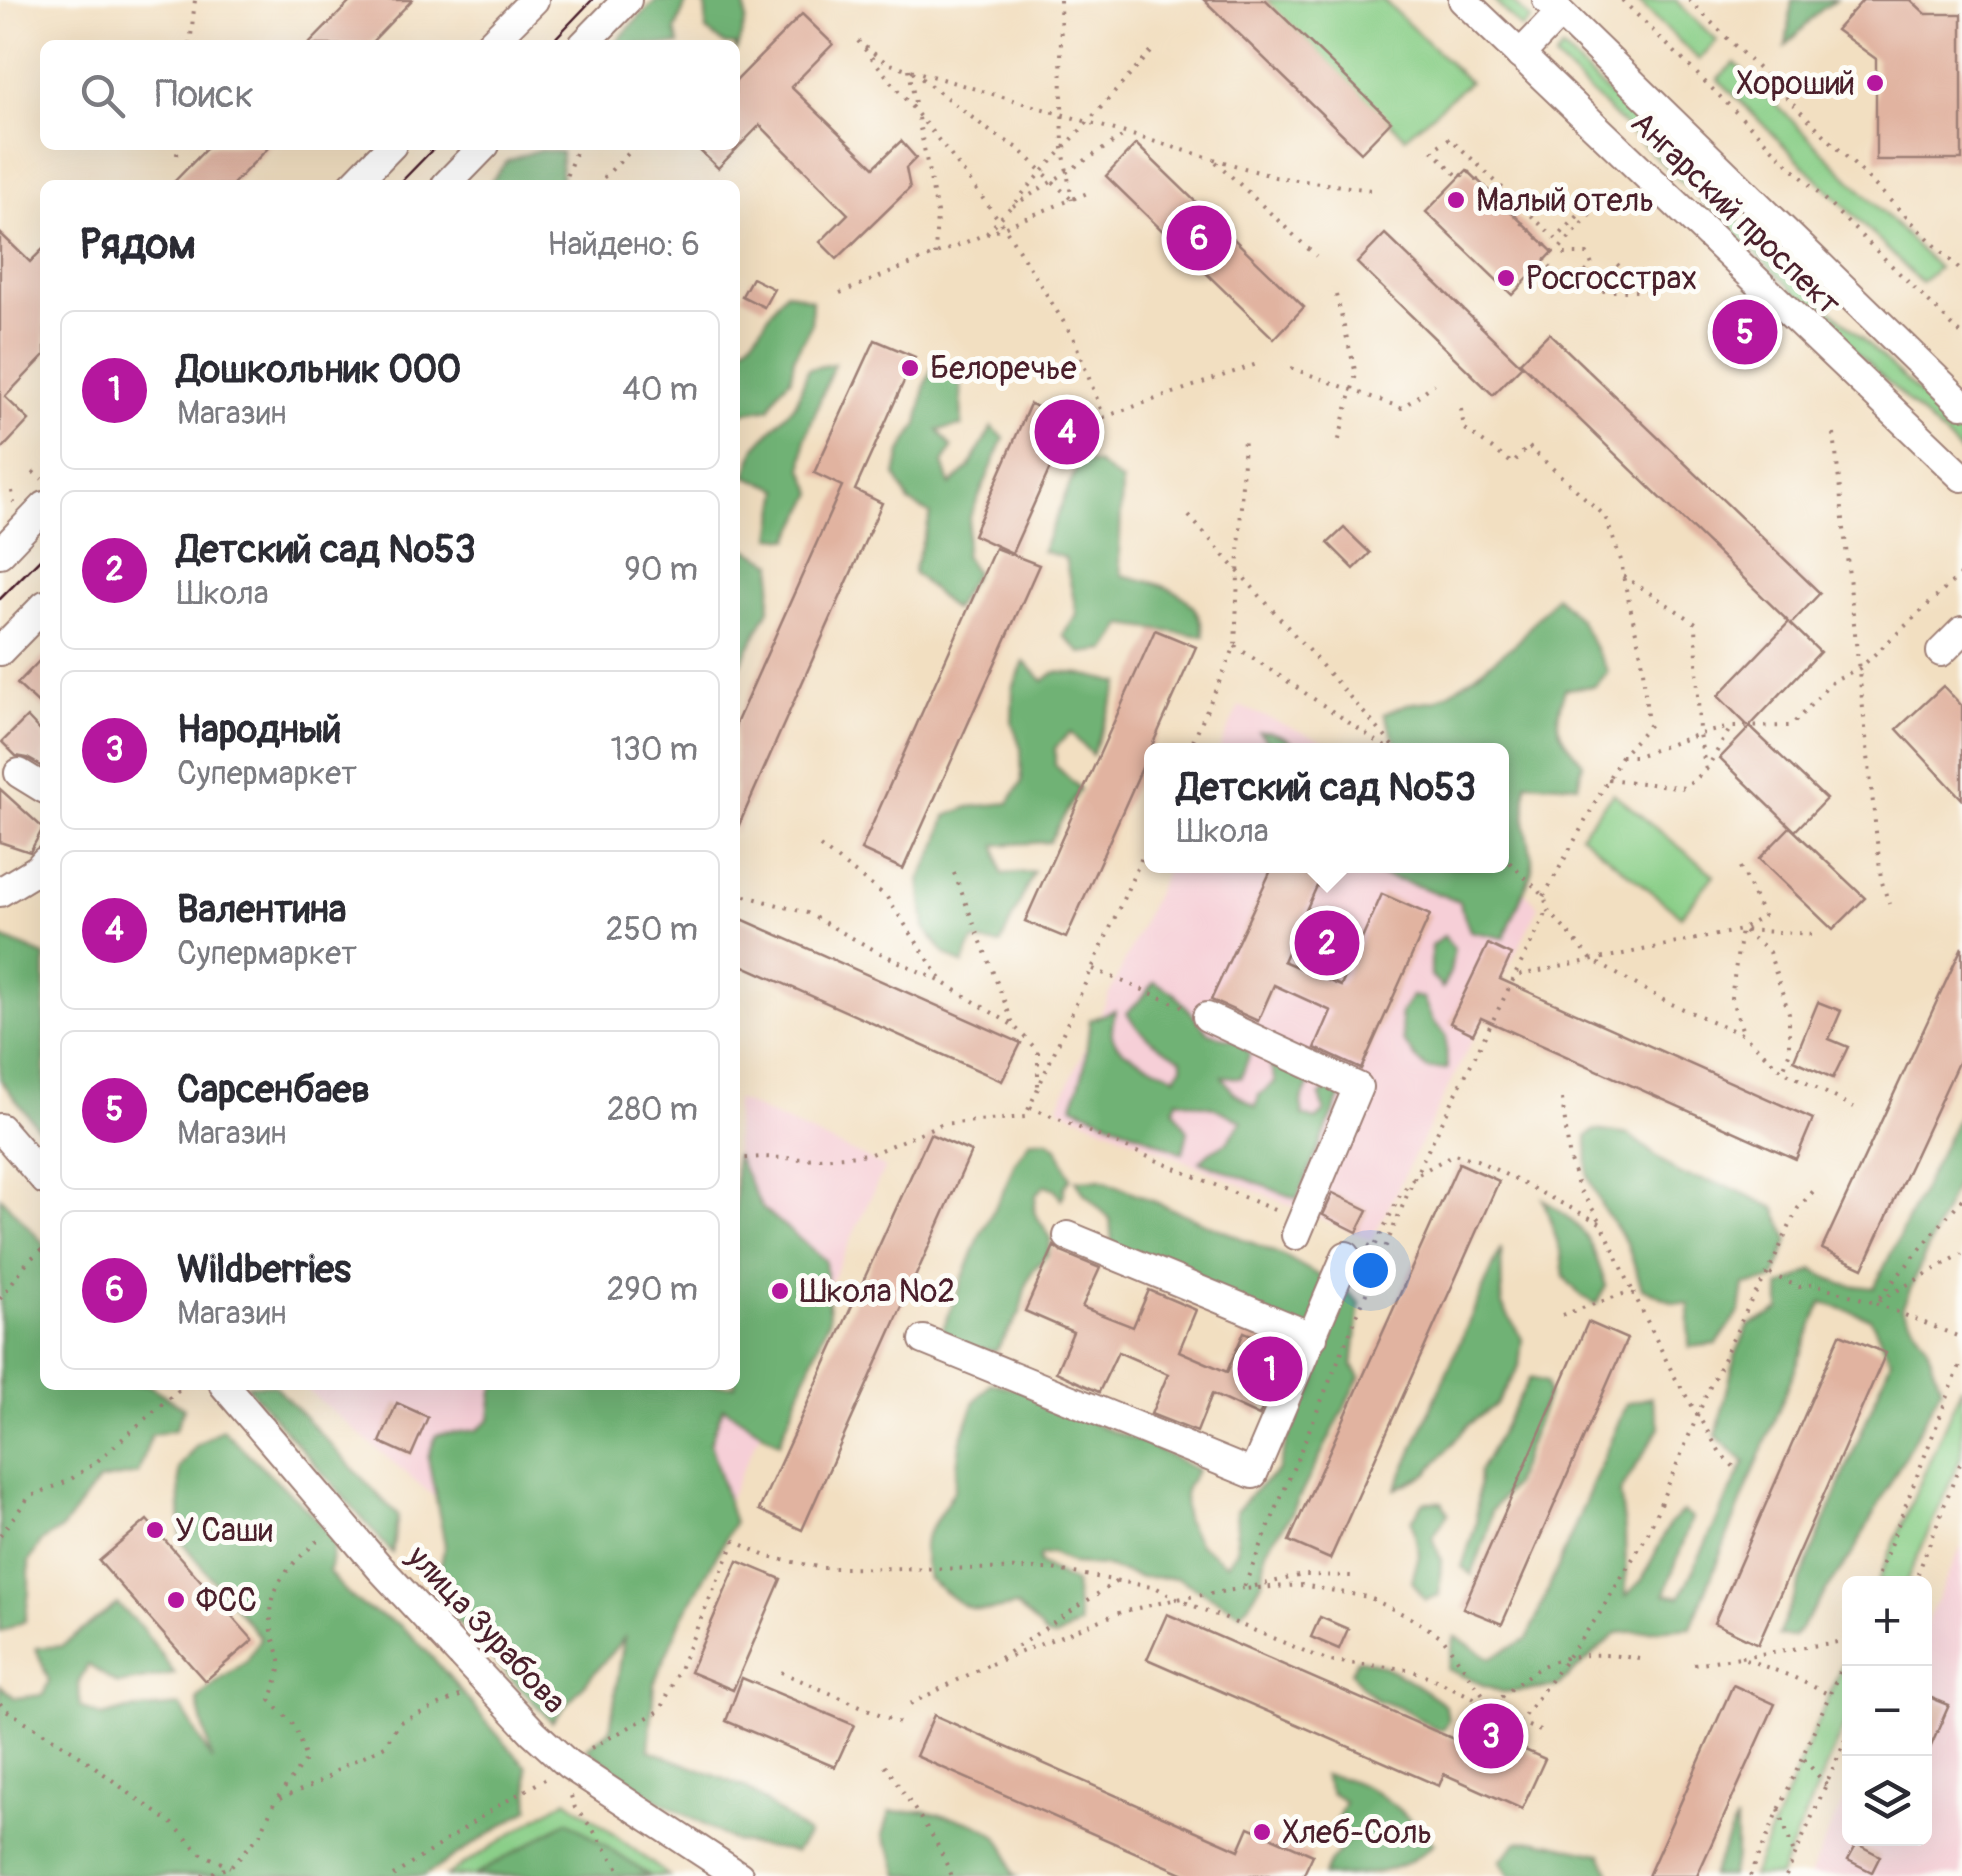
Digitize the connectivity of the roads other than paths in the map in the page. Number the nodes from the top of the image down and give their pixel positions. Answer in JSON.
{"nodes":[{"id":1,"x":534,"y":0,"type":"edge"},
{"id":2,"x":626,"y":0,"type":"edge"},
{"id":3,"x":1463,"y":0,"type":"edge"},
{"id":4,"x":1554,"y":6,"type":"edge"},
{"id":5,"x":494,"y":40,"type":"edge"},
{"id":6,"x":588,"y":40,"type":"edge"},
{"id":7,"x":1520,"y":56,"type":"junction"},
{"id":8,"x":387,"y":150,"type":"edge"},
{"id":9,"x":480,"y":150,"type":"edge"},
{"id":10,"x":358,"y":180,"type":"edge"},
{"id":11,"x":451,"y":180,"type":"edge"},
{"id":12,"x":1962,"y":404,"type":"edge"},
{"id":13,"x":1962,"y":477,"type":"edge"},
{"id":14,"x":40,"y":511,"type":"edge"},
{"id":15,"x":0,"y":554,"type":"edge"},
{"id":16,"x":40,"y":610,"type":"edge"},
{"id":17,"x":1962,"y":631,"type":"edge"},
{"id":18,"x":0,"y":650,"type":"edge"},
{"id":19,"x":1940,"y":652,"type":"dead end"},
{"id":20,"x":19,"y":773,"type":"dead end"},
{"id":21,"x":40,"y":786,"type":"edge"},
{"id":22,"x":40,"y":867,"type":"edge"},
{"id":23,"x":0,"y":892,"type":"edge"},
{"id":24,"x":1207,"y":1017,"type":"road end"},
{"id":25,"x":0,"y":1128,"type":"edge"},
{"id":26,"x":40,"y":1174,"type":"edge"},
{"id":27,"x":1299,"y":1228,"type":"road end"},
{"id":28,"x":1068,"y":1236,"type":"dead end"},
{"id":29,"x":1351,"y":1249,"type":"road end"},
{"id":30,"x":1313,"y":1337,"type":"junction"},
{"id":31,"x":924,"y":1340,"type":"dead end"},
{"id":32,"x":228,"y":1390,"type":"edge"},
{"id":33,"x":738,"y":1876,"type":"edge"}],
"edges":[{"from":1,"to":5,"type":"street"},
{"from":2,"to":6,"type":"street"},
{"from":3,"to":7,"type":"street","name":"Ангарский проспект"},
{"from":4,"to":7,"type":"street"},
{"from":4,"to":12,"type":"street","name":"Ангарский проспект"},
{"from":7,"to":13,"type":"street","name":"Ангарский проспект"},
{"from":8,"to":10,"type":"street"},
{"from":9,"to":11,"type":"street"},
{"from":14,"to":15,"type":"street"},
{"from":16,"to":18,"type":"street"},
{"from":17,"to":19,"type":"street"},
{"from":20,"to":21,"type":"street"},
{"from":22,"to":23,"type":"street"},
{"from":24,"to":27,"type":"street"},
{"from":25,"to":26,"type":"street"},
{"from":28,"to":30,"type":"street"},
{"from":29,"to":30,"type":"street"},
{"from":30,"to":31,"type":"street"},
{"from":32,"to":33,"type":"street","name":"улица Зурабова"}]}
